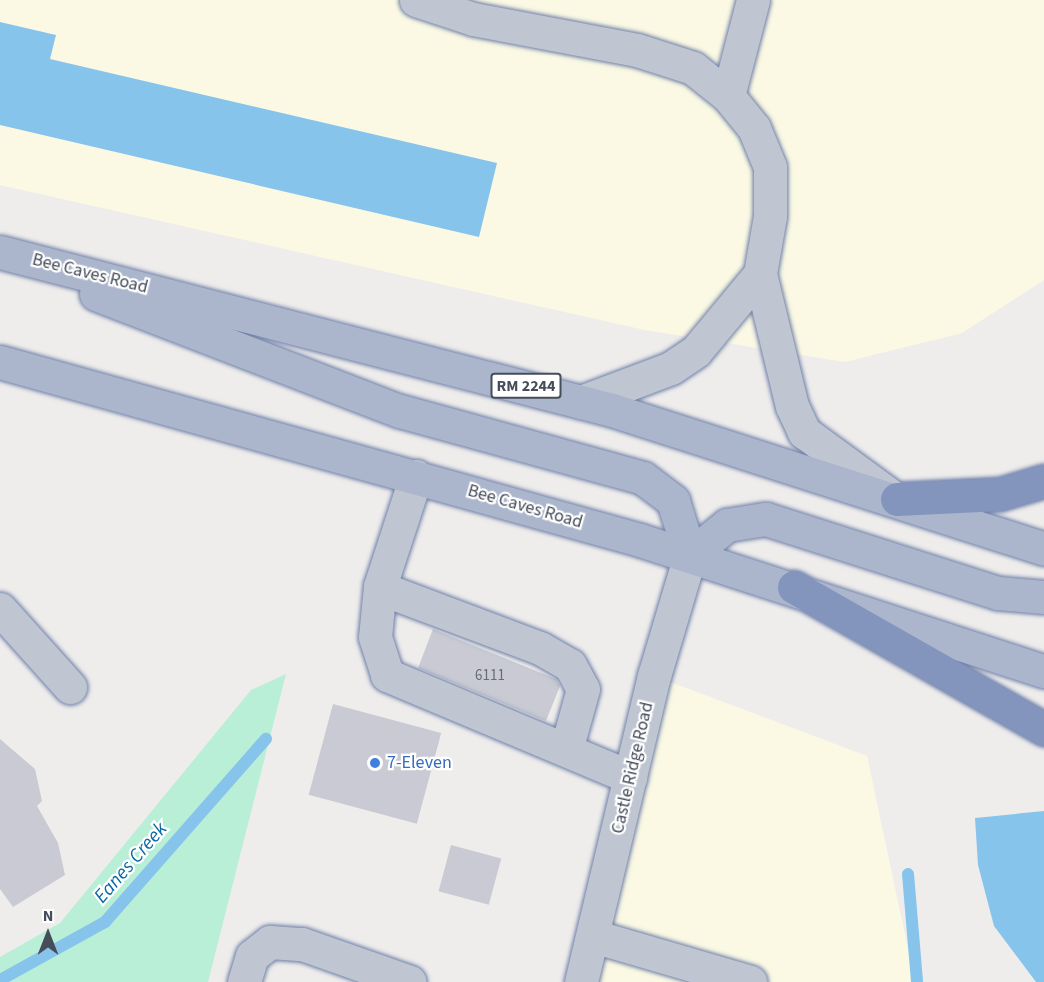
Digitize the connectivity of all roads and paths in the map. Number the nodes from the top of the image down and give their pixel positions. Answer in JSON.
{"nodes":[{"id":1,"x":416,"y":0,"type":"edge"},
{"id":2,"x":753,"y":0,"type":"edge"},
{"id":3,"x":728,"y":96,"type":"junction"},
{"id":4,"x":0,"y":254,"type":"edge"},
{"id":5,"x":760,"y":274,"type":"junction"},
{"id":6,"x":0,"y":362,"type":"edge"},
{"id":7,"x":581,"y":402,"type":"junction"},
{"id":8,"x":416,"y":476,"type":"junction"},
{"id":9,"x":1044,"y":481,"type":"edge"},
{"id":10,"x":897,"y":499,"type":"junction"},
{"id":11,"x":1044,"y":549,"type":"edge"},
{"id":12,"x":690,"y":555,"type":"junction"},
{"id":13,"x":794,"y":586,"type":"junction"},
{"id":14,"x":380,"y":588,"type":"junction"},
{"id":15,"x":1044,"y":597,"type":"edge"},
{"id":16,"x":0,"y":609,"type":"edge"},
{"id":17,"x":1044,"y":671,"type":"edge"},
{"id":18,"x":70,"y":687,"type":"dead end"},
{"id":19,"x":1044,"y":729,"type":"edge"},
{"id":20,"x":566,"y":750,"type":"junction"},
{"id":21,"x":630,"y":777,"type":"junction"},
{"id":22,"x":593,"y":936,"type":"junction"},
{"id":23,"x":244,"y":982,"type":"edge"},
{"id":24,"x":410,"y":982,"type":"edge"},
{"id":25,"x":581,"y":982,"type":"edge"},
{"id":26,"x":750,"y":982,"type":"edge"}],
"edges":[{"from":1,"to":3,"type":"street"},
{"from":2,"to":3,"type":"street"},
{"from":3,"to":5,"type":"street"},
{"from":4,"to":7,"type":"main road","name":"Bee Caves Road","number":"RM 2244"},
{"from":4,"to":12,"type":"main road"},
{"from":5,"to":7,"type":"street"},
{"from":5,"to":10,"type":"street"},
{"from":6,"to":8,"type":"main road","name":"Bee Caves Road"},
{"from":7,"to":10,"type":"main road","name":"Bee Caves Road","number":"RM 2244"},
{"from":8,"to":12,"type":"main road","name":"Bee Caves Road"},
{"from":8,"to":14,"type":"street"},
{"from":9,"to":10,"type":"highway"},
{"from":10,"to":11,"type":"main road","name":"Bee Caves Road","number":"RM 2244"},
{"from":12,"to":13,"type":"main road","name":"Bee Caves Road"},
{"from":12,"to":15,"type":"main road"},
{"from":12,"to":21,"type":"street","name":"Castle Ridge Road"},
{"from":13,"to":17,"type":"main road","name":"Bee Caves Road"},
{"from":13,"to":19,"type":"highway"},
{"from":14,"to":20,"type":"street"},
{"from":14,"to":20,"type":"street"},
{"from":16,"to":18,"type":"street"},
{"from":20,"to":21,"type":"street"},
{"from":21,"to":22,"type":"street","name":"Castle Ridge Road"},
{"from":22,"to":25,"type":"street","name":"Castle Ridge Road"},
{"from":22,"to":26,"type":"street"},
{"from":23,"to":24,"type":"street"}]}
